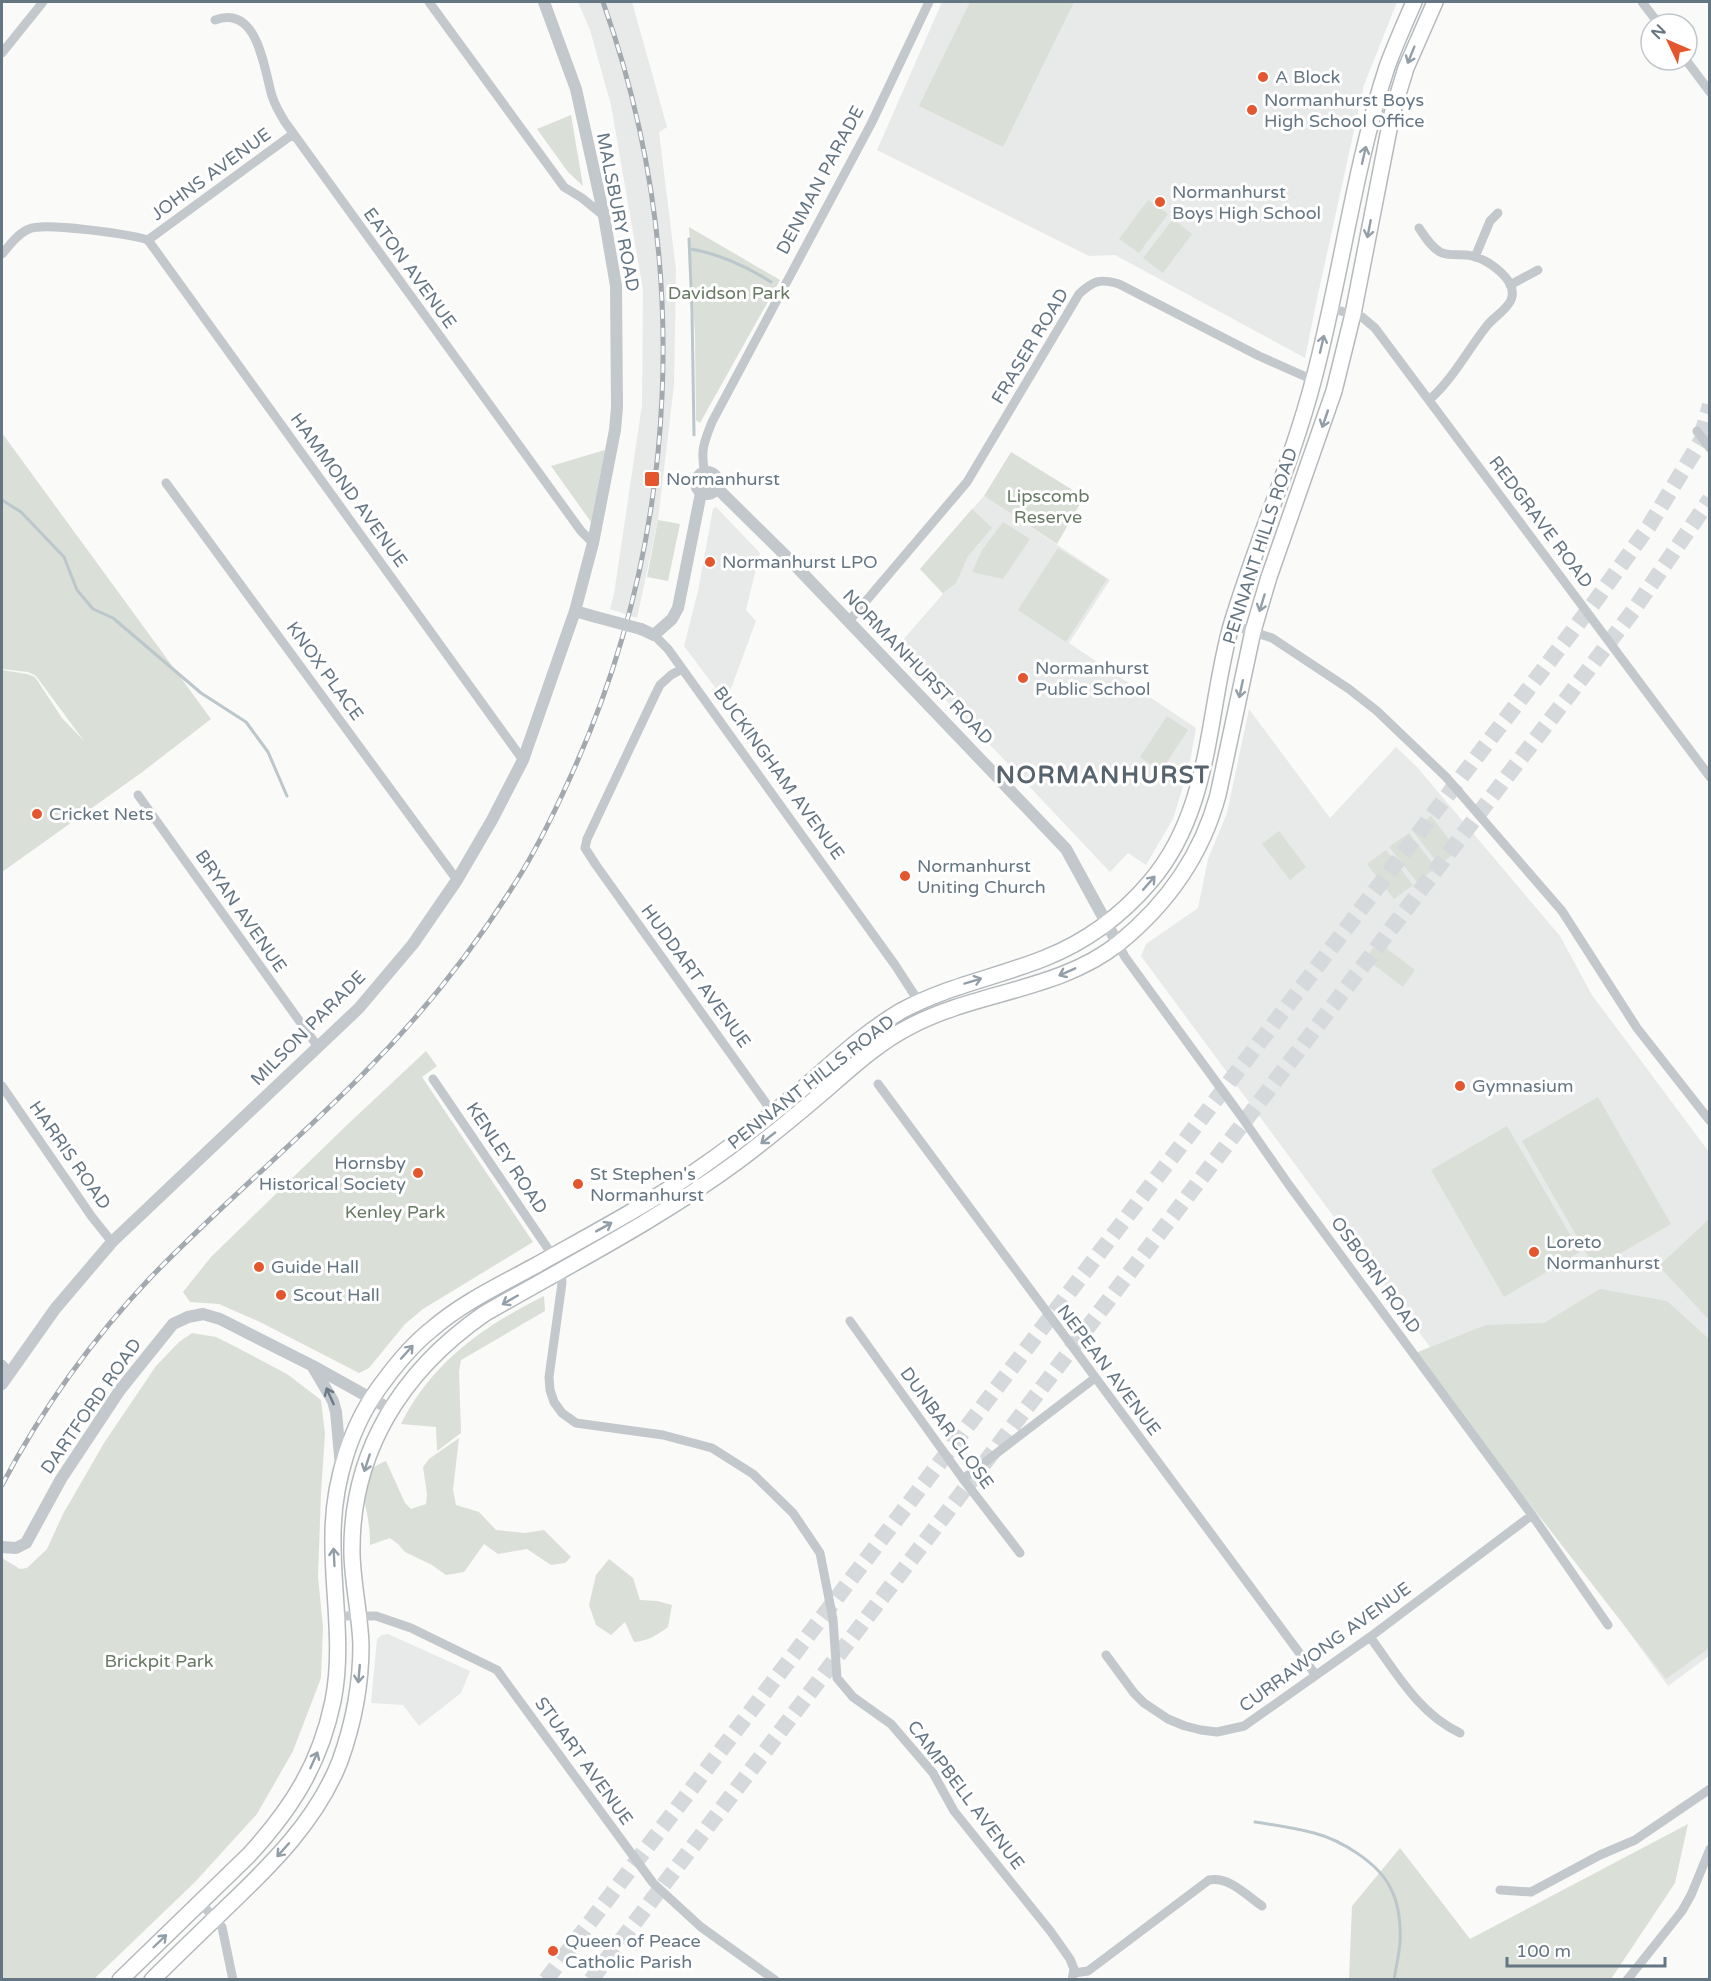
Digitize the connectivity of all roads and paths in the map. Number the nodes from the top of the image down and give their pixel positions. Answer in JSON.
{"nodes":[{"id":1,"x":43,"y":2,"type":"edge"},
{"id":2,"x":429,"y":2,"type":"edge"},
{"id":3,"x":544,"y":2,"type":"edge"},
{"id":4,"x":929,"y":2,"type":"edge"},
{"id":5,"x":1414,"y":2,"type":"edge"},
{"id":6,"x":1435,"y":2,"type":"edge"},
{"id":7,"x":215,"y":21,"type":"dead end"},
{"id":8,"x":2,"y":53,"type":"edge"},
{"id":9,"x":1695,"y":72,"type":"edge"},
{"id":10,"x":1710,"y":92,"type":"edge"},
{"id":11,"x":293,"y":134,"type":"junction"},
{"id":12,"x":1498,"y":213,"type":"dead end"},
{"id":13,"x":604,"y":216,"type":"junction"},
{"id":14,"x":1419,"y":228,"type":"dead end"},
{"id":15,"x":148,"y":240,"type":"junction"},
{"id":16,"x":2,"y":254,"type":"edge"},
{"id":17,"x":1475,"y":257,"type":"junction"},
{"id":18,"x":1538,"y":270,"type":"dead end"},
{"id":19,"x":1510,"y":285,"type":"junction"},
{"id":20,"x":1330,"y":308,"type":"junction"},
{"id":21,"x":1353,"y":314,"type":"junction"},
{"id":22,"x":1313,"y":380,"type":"junction"},
{"id":23,"x":1429,"y":400,"type":"junction"},
{"id":24,"x":1697,"y":431,"type":"dead end"},
{"id":25,"x":1710,"y":448,"type":"edge"},
{"id":26,"x":705,"y":472,"type":"junction"},
{"id":27,"x":166,"y":483,"type":"dead end"},
{"id":28,"x":717,"y":488,"type":"junction"},
{"id":29,"x":701,"y":493,"type":"junction"},
{"id":30,"x":593,"y":543,"type":"junction"},
{"id":31,"x":575,"y":611,"type":"junction"},
{"id":32,"x":849,"y":621,"type":"junction"},
{"id":33,"x":1232,"y":625,"type":"junction"},
{"id":34,"x":1253,"y":632,"type":"junction"},
{"id":35,"x":654,"y":635,"type":"junction"},
{"id":36,"x":682,"y":669,"type":"junction"},
{"id":37,"x":523,"y":760,"type":"junction"},
{"id":38,"x":1710,"y":777,"type":"edge"},
{"id":39,"x":138,"y":795,"type":"dead end"},
{"id":40,"x":457,"y":880,"type":"junction"},
{"id":41,"x":1106,"y":922,"type":"junction"},
{"id":42,"x":1118,"y":944,"type":"junction"},
{"id":43,"x":919,"y":1002,"type":"junction"},
{"id":44,"x":318,"y":1047,"type":"junction"},
{"id":45,"x":433,"y":1079,"type":"dead end"},
{"id":46,"x":878,"y":1084,"type":"dead end"},
{"id":47,"x":2,"y":1086,"type":"edge"},
{"id":48,"x":773,"y":1113,"type":"junction"},
{"id":49,"x":1710,"y":1121,"type":"edge"},
{"id":50,"x":112,"y":1242,"type":"junction"},
{"id":51,"x":553,"y":1256,"type":"junction"},
{"id":52,"x":561,"y":1271,"type":"junction"},
{"id":53,"x":850,"y":1321,"type":"dead end"},
{"id":54,"x":313,"y":1366,"type":"junction"},
{"id":55,"x":6,"y":1368,"type":"edge"},
{"id":56,"x":1095,"y":1378,"type":"junction"},
{"id":57,"x":2,"y":1384,"type":"edge"},
{"id":58,"x":371,"y":1398,"type":"junction"},
{"id":59,"x":390,"y":1409,"type":"junction"},
{"id":60,"x":341,"y":1470,"type":"junction"},
{"id":61,"x":963,"y":1479,"type":"junction"},
{"id":62,"x":1532,"y":1515,"type":"junction"},
{"id":63,"x":2,"y":1547,"type":"edge"},
{"id":64,"x":1020,"y":1554,"type":"dead end"},
{"id":65,"x":338,"y":1616,"type":"junction"},
{"id":66,"x":358,"y":1616,"type":"junction"},
{"id":67,"x":1608,"y":1625,"type":"dead end"},
{"id":68,"x":1370,"y":1637,"type":"junction"},
{"id":69,"x":1106,"y":1655,"type":"dead end"},
{"id":70,"x":1315,"y":1674,"type":"junction"},
{"id":71,"x":1460,"y":1733,"type":"dead end"},
{"id":72,"x":1706,"y":1791,"type":"edge"},
{"id":73,"x":1710,"y":1803,"type":"edge"},
{"id":74,"x":1710,"y":1849,"type":"edge"},
{"id":75,"x":1500,"y":1890,"type":"dead end"},
{"id":76,"x":200,"y":1902,"type":"junction"},
{"id":77,"x":1262,"y":1906,"type":"dead end"},
{"id":78,"x":215,"y":1918,"type":"junction"},
{"id":79,"x":1073,"y":1976,"type":"edge"},
{"id":80,"x":120,"y":1980,"type":"edge"},
{"id":81,"x":152,"y":1980,"type":"edge"},
{"id":82,"x":233,"y":1980,"type":"edge"},
{"id":83,"x":776,"y":1980,"type":"edge"},
{"id":84,"x":1627,"y":1980,"type":"edge"}],
"edges":[{"from":1,"to":8,"type":"street"},
{"from":2,"to":13,"type":"street"},
{"from":3,"to":13,"type":"street","name":"MALSBURY ROAD"},
{"from":4,"to":26,"type":"street","name":"DENMAN PARADE"},
{"from":20,"to":5,"type":"highway","name":"PENNANT HILLS ROAD","one_way":true},
{"from":6,"to":21,"type":"highway","name":"PENNANT HILLS ROAD","one_way":true},
{"from":7,"to":11,"type":"street","name":"EATON AVENUE"},
{"from":9,"to":10,"type":"street"},
{"from":11,"to":15,"type":"street","name":"JOHNS AVENUE"},
{"from":11,"to":30,"type":"street","name":"EATON AVENUE"},
{"from":12,"to":17,"type":"street"},
{"from":13,"to":30,"type":"street","name":"MALSBURY ROAD"},
{"from":14,"to":17,"type":"street"},
{"from":15,"to":16,"type":"street"},
{"from":15,"to":37,"type":"street","name":"HAMMOND AVENUE"},
{"from":17,"to":19,"type":"street"},
{"from":18,"to":19,"type":"street"},
{"from":19,"to":23,"type":"street"},
{"from":20,"to":21,"type":"street","name":"REDGRAVE ROAD"},
{"from":22,"to":20,"type":"highway","name":"PENNANT HILLS ROAD","one_way":true},
{"from":21,"to":23,"type":"street","name":"REDGRAVE ROAD"},
{"from":21,"to":34,"type":"highway","name":"PENNANT HILLS ROAD","one_way":true},
{"from":22,"to":32,"type":"street","name":"FRASER ROAD"},
{"from":22,"to":33,"type":"highway","name":"PENNANT HILLS ROAD"},
{"from":23,"to":38,"type":"street","name":"REDGRAVE ROAD"},
{"from":24,"to":25,"type":"street"},
{"from":26,"to":28,"type":"street"},
{"from":26,"to":29,"type":"street"},
{"from":27,"to":40,"type":"street","name":"KNOX PLACE"},
{"from":28,"to":29,"type":"street"},
{"from":28,"to":32,"type":"street","name":"NORMANHURST ROAD"},
{"from":29,"to":35,"type":"street"},
{"from":30,"to":31,"type":"street","name":"MALSBURY ROAD"},
{"from":31,"to":35,"type":"street","name":"BUCKINGHAM AVENUE","bridge":true},
{"from":31,"to":37,"type":"street","name":"MILSON PARADE"},
{"from":32,"to":41,"type":"street","name":"NORMANHURST ROAD"},
{"from":33,"to":34,"type":"street"},
{"from":41,"to":33,"type":"highway","name":"PENNANT HILLS ROAD","one_way":true},
{"from":34,"to":42,"type":"highway","name":"PENNANT HILLS ROAD","one_way":true},
{"from":34,"to":49,"type":"street"},
{"from":35,"to":36,"type":"street","name":"BUCKINGHAM AVENUE"},
{"from":36,"to":43,"type":"street","name":"BUCKINGHAM AVENUE"},
{"from":36,"to":48,"type":"street","name":"HUDDART AVENUE"},
{"from":37,"to":40,"type":"street","name":"MILSON PARADE"},
{"from":39,"to":44,"type":"street","name":"BRYAN AVENUE"},
{"from":40,"to":44,"type":"street","name":"MILSON PARADE"},
{"from":41,"to":42,"type":"street","name":"NORMANHURST ROAD"},
{"from":43,"to":41,"type":"highway","name":"PENNANT HILLS ROAD","one_way":true},
{"from":42,"to":52,"type":"highway","name":"PENNANT HILLS ROAD","one_way":true},
{"from":42,"to":62,"type":"street","name":"OSBORN ROAD"},
{"from":43,"to":48,"type":"highway","name":"PENNANT HILLS ROAD"},
{"from":44,"to":50,"type":"street","name":"MILSON PARADE"},
{"from":45,"to":51,"type":"street","name":"KENLEY ROAD"},
{"from":46,"to":56,"type":"street","name":"NEPEAN AVENUE"},
{"from":47,"to":50,"type":"street","name":"HARRIS ROAD"},
{"from":51,"to":48,"type":"highway","name":"PENNANT HILLS ROAD","one_way":true},
{"from":50,"to":55,"type":"street","name":"MILSON PARADE"},
{"from":58,"to":51,"type":"highway","name":"PENNANT HILLS ROAD","one_way":true},
{"from":52,"to":59,"type":"highway","name":"PENNANT HILLS ROAD","one_way":true},
{"from":52,"to":79,"type":"street","name":"CAMPBELL AVENUE"},
{"from":53,"to":61,"type":"street","name":"DUNBAR CLOSE"},
{"from":54,"to":58,"type":"street","name":"DARTFORD ROAD"},
{"from":60,"to":54,"type":"street","one_way":true},
{"from":54,"to":63,"type":"street","name":"DARTFORD ROAD"},
{"from":55,"to":57,"type":"street","name":"MILSON PARADE"},
{"from":56,"to":61,"type":"street"},
{"from":56,"to":70,"type":"street","name":"NEPEAN AVENUE"},
{"from":58,"to":59,"type":"street","name":"DARTFORD ROAD"},
{"from":58,"to":60,"type":"highway","name":"PENNANT HILLS ROAD"},
{"from":59,"to":66,"type":"highway","name":"PENNANT HILLS ROAD","one_way":true},
{"from":65,"to":60,"type":"highway","name":"PENNANT HILLS ROAD","one_way":true},
{"from":61,"to":64,"type":"street","name":"DUNBAR CLOSE"},
{"from":62,"to":67,"type":"street","name":"OSBORN ROAD"},
{"from":62,"to":68,"type":"street","name":"CURRAWONG AVENUE"},
{"from":65,"to":66,"type":"street","name":"STUART AVENUE"},
{"from":76,"to":65,"type":"highway","name":"PENNANT HILLS ROAD","one_way":true},
{"from":66,"to":78,"type":"highway","name":"PENNANT HILLS ROAD","one_way":true},
{"from":66,"to":83,"type":"street","name":"STUART AVENUE"},
{"from":68,"to":70,"type":"street","name":"CURRAWONG AVENUE"},
{"from":68,"to":71,"type":"street"},
{"from":69,"to":70,"type":"street","name":"CURRAWONG AVENUE"},
{"from":72,"to":73,"type":"street"},
{"from":72,"to":75,"type":"street"},
{"from":74,"to":84,"type":"street"},
{"from":76,"to":78,"type":"street"},
{"from":80,"to":76,"type":"highway","name":"PENNANT HILLS ROAD","one_way":true},
{"from":77,"to":79,"type":"street"},
{"from":78,"to":81,"type":"highway","name":"PENNANT HILLS ROAD"},
{"from":78,"to":82,"type":"street"}]}
